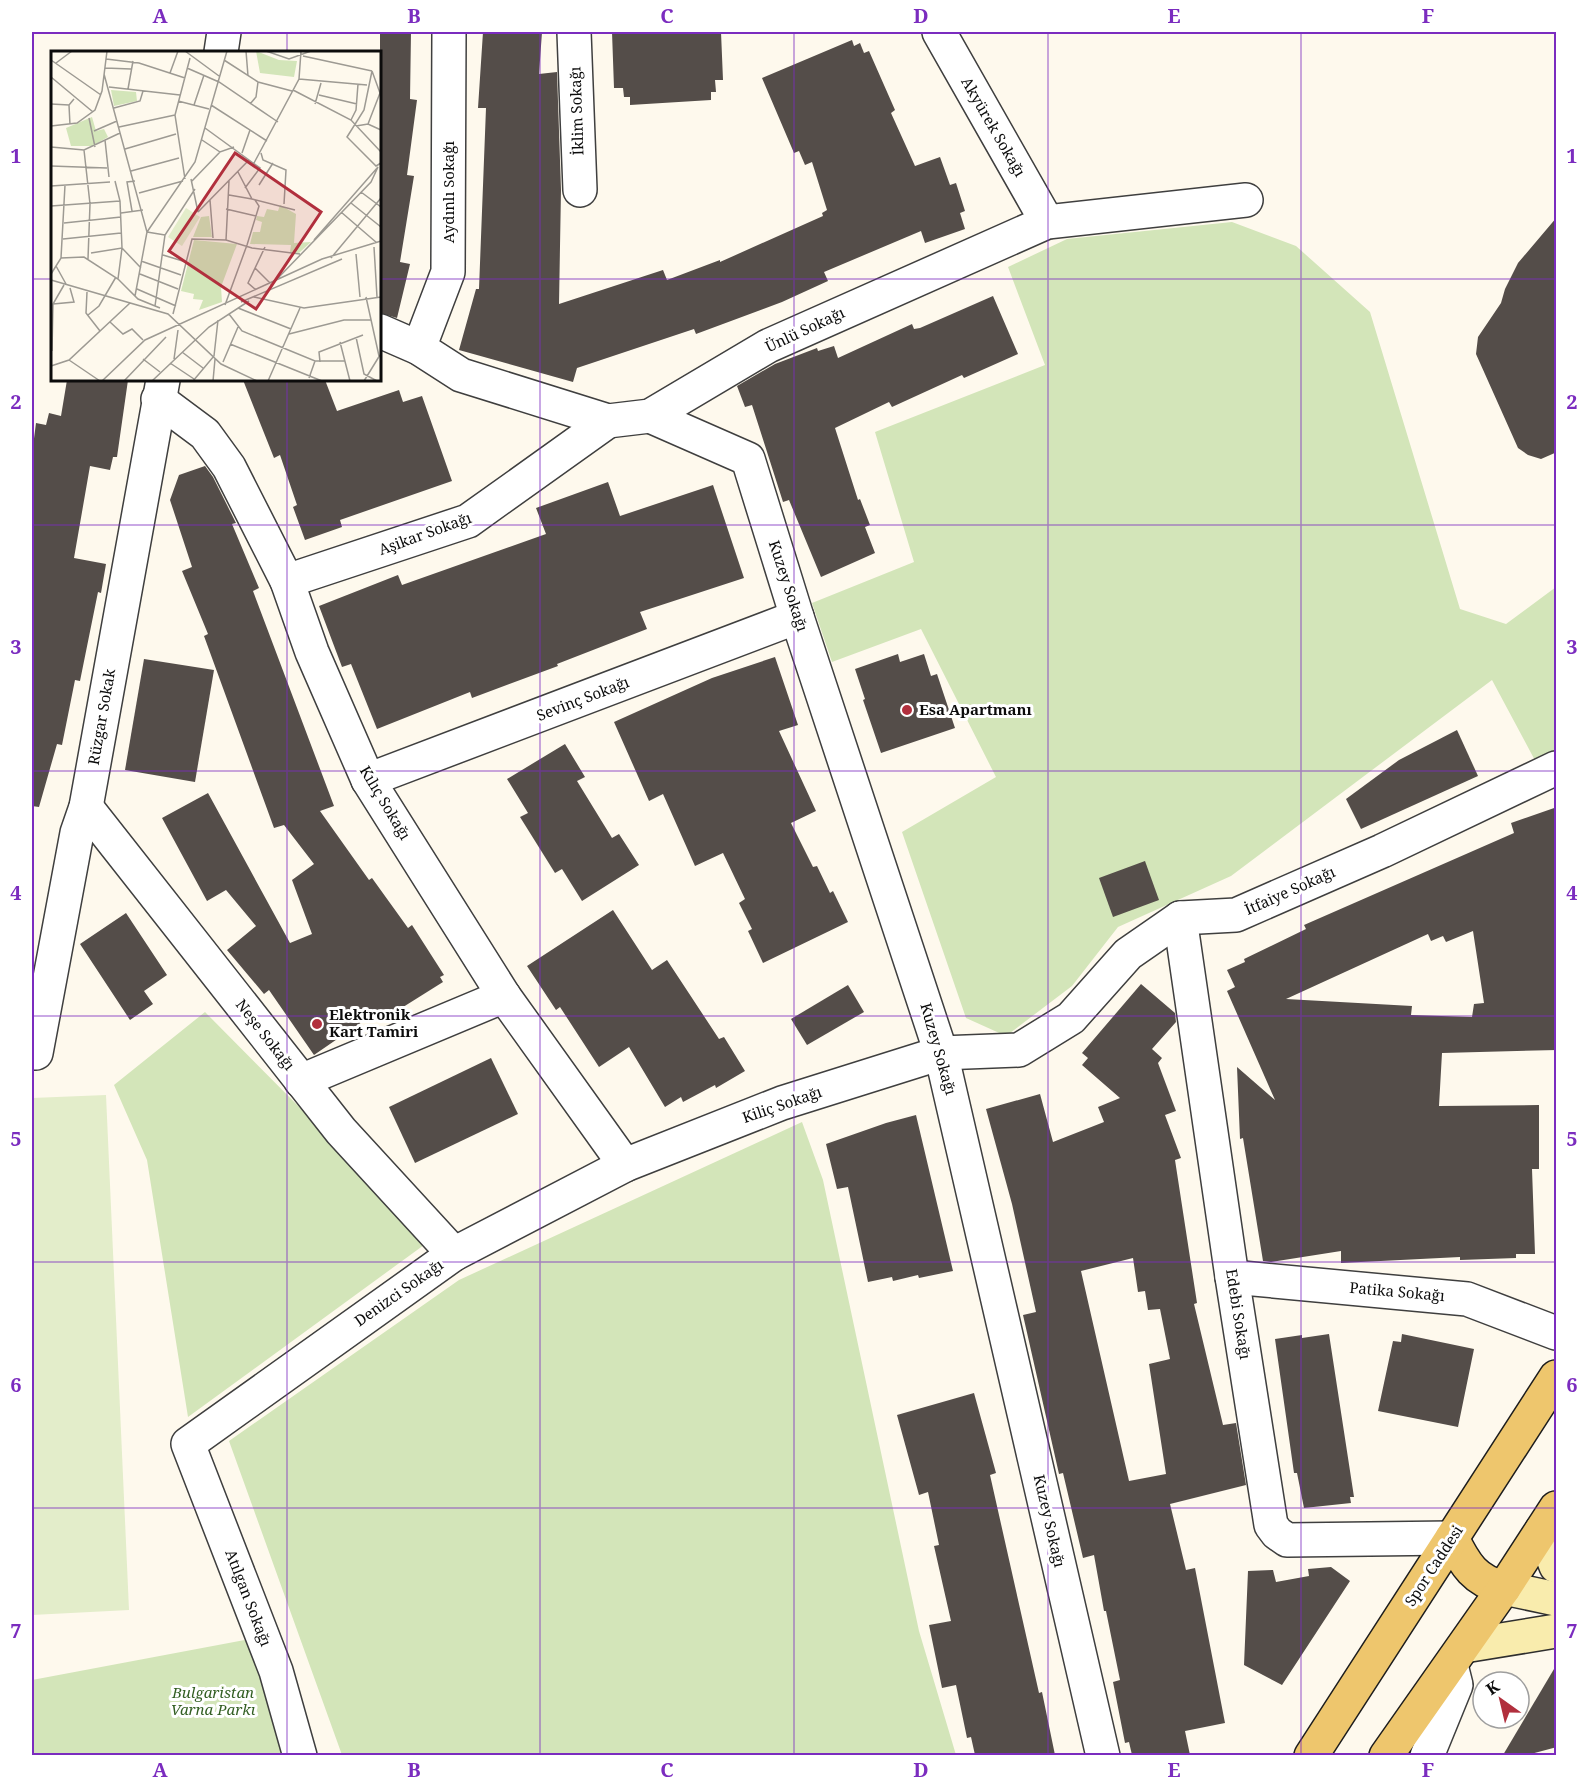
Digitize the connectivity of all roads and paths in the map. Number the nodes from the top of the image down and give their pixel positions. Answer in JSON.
{"nodes":[{"id":1,"x":224,"y":32,"type":"edge"},
{"id":2,"x":449,"y":32,"type":"edge"},
{"id":3,"x":574,"y":32,"type":"edge"},
{"id":4,"x":939,"y":32,"type":"edge"},
{"id":5,"x":221,"y":51,"type":"edge"},
{"id":6,"x":580,"y":190,"type":"dead end"},
{"id":7,"x":1246,"y":200,"type":"dead end"},
{"id":8,"x":1047,"y":222,"type":"junction"},
{"id":9,"x":381,"y":331,"type":"edge"},
{"id":10,"x":419,"y":348,"type":"junction"},
{"id":11,"x":160,"y":389,"type":"edge"},
{"id":12,"x":650,"y":416,"type":"junction"},
{"id":13,"x":608,"y":420,"type":"junction"},
{"id":14,"x":288,"y":581,"type":"junction"},
{"id":15,"x":797,"y":617,"type":"junction"},
{"id":16,"x":1557,"y":768,"type":"edge"},
{"id":17,"x":368,"y":780,"type":"junction"},
{"id":18,"x":86,"y":807,"type":"junction"},
{"id":19,"x":1180,"y":918,"type":"junction"},
{"id":20,"x":504,"y":996,"type":"junction"},
{"id":21,"x":34,"y":1049,"type":"edge"},
{"id":22,"x":941,"y":1053,"type":"junction"},
{"id":23,"x":301,"y":1081,"type":"junction"},
{"id":24,"x":624,"y":1165,"type":"junction"},
{"id":25,"x":454,"y":1254,"type":"junction"},
{"id":26,"x":1232,"y":1276,"type":"junction"},
{"id":27,"x":1557,"y":1333,"type":"edge"},
{"id":28,"x":1557,"y":1377,"type":"edge"},
{"id":29,"x":188,"y":1444,"type":"joint"},
{"id":30,"x":1550,"y":1519,"type":"edge"},
{"id":31,"x":1452,"y":1538,"type":"junction"},
{"id":32,"x":1557,"y":1566,"type":"edge"},
{"id":33,"x":1504,"y":1588,"type":"junction"},
{"id":34,"x":1557,"y":1599,"type":"edge"},
{"id":35,"x":1557,"y":1631,"type":"edge"},
{"id":36,"x":1458,"y":1656,"type":"junction"},
{"id":37,"x":300,"y":1755,"type":"edge"},
{"id":38,"x":1103,"y":1755,"type":"edge"},
{"id":39,"x":1311,"y":1755,"type":"edge"},
{"id":40,"x":1386,"y":1755,"type":"edge"},
{"id":41,"x":1427,"y":1755,"type":"edge"}],
"edges":[{"from":1,"to":5,"type":"street"},
{"from":2,"to":10,"type":"street","name":"Aydınlı Sokağı"},
{"from":3,"to":6,"type":"street","name":"İklim Sokağı"},
{"from":4,"to":8,"type":"street","name":"Akyürek Sokağı"},
{"from":7,"to":8,"type":"street","name":"Ünlü Sokağı"},
{"from":8,"to":12,"type":"street","name":"Ünlü Sokağı"},
{"from":9,"to":10,"type":"street","name":"Ünlü Sokağı"},
{"from":10,"to":13,"type":"street","name":"Ünlü Sokağı"},
{"from":11,"to":14,"type":"street","name":"Kılıç Sokağı"},
{"from":11,"to":18,"type":"street","name":"Rüzgar Sokak"},
{"from":12,"to":13,"type":"street","name":"Ünlü Sokağı"},
{"from":12,"to":15,"type":"street","name":"Kuzey Sokağı"},
{"from":13,"to":14,"type":"street","name":"Aşikar Sokağı"},
{"from":14,"to":17,"type":"street","name":"Kılıç Sokağı"},
{"from":15,"to":17,"type":"street","name":"Sevinç Sokağı"},
{"from":15,"to":22,"type":"street","name":"Kuzey Sokağı"},
{"from":16,"to":19,"type":"street","name":"İtfaiye Sokağı"},
{"from":17,"to":20,"type":"street","name":"Kılıç Sokağı"},
{"from":18,"to":21,"type":"street","name":"Rüzgar Sokak"},
{"from":18,"to":23,"type":"street","name":"Neşe Sokağı"},
{"from":19,"to":22,"type":"street"},
{"from":19,"to":26,"type":"street","name":"Edebi Sokağı"},
{"from":20,"to":23,"type":"street"},
{"from":20,"to":24,"type":"street","name":"Kılıç Sokağı"},
{"from":22,"to":24,"type":"street","name":"Kiliç Sokağı"},
{"from":22,"to":38,"type":"street","name":"Kuzey Sokağı"},
{"from":23,"to":25,"type":"street","name":"Neşe Sokağı"},
{"from":24,"to":25,"type":"street","name":"Denizci Sokağı"},
{"from":25,"to":29,"type":"street","name":"Denizci Sokağı"},
{"from":26,"to":27,"type":"street","name":"Patika Sokağı"},
{"from":26,"to":31,"type":"street","name":"Edebi Sokağı"},
{"from":28,"to":31,"type":"main road","name":"Spor Caddesi"},
{"from":29,"to":37,"type":"street","name":"Atılgan Sokağı"},
{"from":30,"to":32,"type":"street"},
{"from":30,"to":33,"type":"main road"},
{"from":31,"to":33,"type":"main road"},
{"from":31,"to":39,"type":"main road","name":"Spor Caddesi"},
{"from":33,"to":34,"type":"street"},
{"from":33,"to":36,"type":"main road"},
{"from":35,"to":36,"type":"street"},
{"from":36,"to":40,"type":"main road"},
{"from":36,"to":41,"type":"street"}]}
